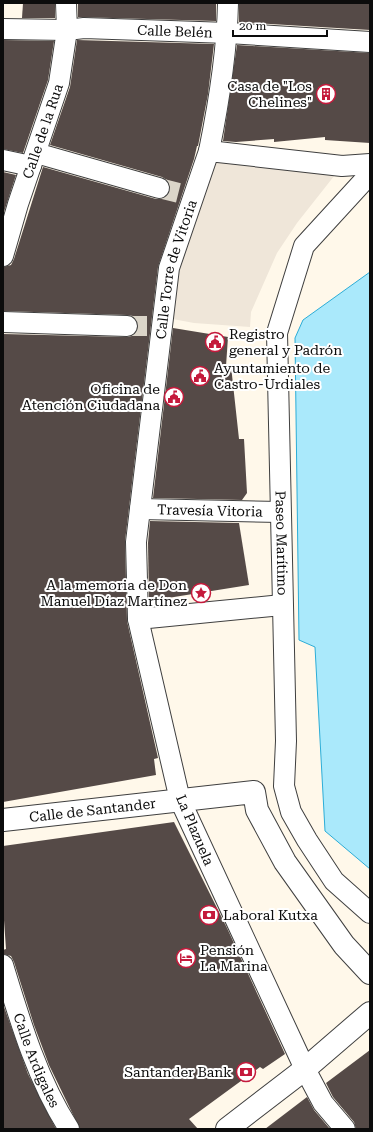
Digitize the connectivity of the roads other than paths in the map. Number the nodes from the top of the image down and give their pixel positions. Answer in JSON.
{"nodes":[{"id":1,"x":66,"y":3,"type":"edge"},
{"id":2,"x":228,"y":3,"type":"edge"},
{"id":3,"x":3,"y":29,"type":"edge"},
{"id":4,"x":67,"y":30,"type":"junction"},
{"id":5,"x":228,"y":33,"type":"junction"},
{"id":6,"x":370,"y":42,"type":"edge"},
{"id":7,"x":209,"y":151,"type":"junction"},
{"id":8,"x":33,"y":159,"type":"junction"},
{"id":9,"x":3,"y":160,"type":"edge"},
{"id":10,"x":370,"y":164,"type":"edge"},
{"id":11,"x":370,"y":174,"type":"edge"},
{"id":12,"x":159,"y":188,"type":"tunnel mouth"},
{"id":13,"x":3,"y":256,"type":"edge"},
{"id":14,"x":3,"y":322,"type":"edge"},
{"id":15,"x":127,"y":326,"type":"tunnel mouth"},
{"id":16,"x":140,"y":509,"type":"junction"},
{"id":17,"x":280,"y":512,"type":"junction"},
{"id":18,"x":135,"y":552,"type":"joint"},
{"id":19,"x":282,"y":605,"type":"junction"},
{"id":20,"x":138,"y":619,"type":"junction"},
{"id":21,"x":180,"y":800,"type":"junction"},
{"id":22,"x":3,"y":820,"type":"edge"},
{"id":23,"x":370,"y":913,"type":"edge"},
{"id":24,"x":3,"y":965,"type":"edge"},
{"id":25,"x":370,"y":973,"type":"edge"},
{"id":26,"x":370,"y":1013,"type":"edge"},
{"id":27,"x":305,"y":1069,"type":"junction"},
{"id":28,"x":69,"y":1129,"type":"edge"},
{"id":29,"x":227,"y":1129,"type":"edge"},
{"id":30,"x":345,"y":1129,"type":"edge"}],
"edges":[{"from":1,"to":4,"type":"street","name":"Calle de la Rua"},
{"from":2,"to":5,"type":"street","name":"Calle Torre de Vitoria"},
{"from":3,"to":4,"type":"street","name":"Calle Belén"},
{"from":4,"to":5,"type":"street","name":"Calle Belén"},
{"from":4,"to":8,"type":"street","name":"Calle de la Rua"},
{"from":5,"to":6,"type":"street","name":"Calle Belén"},
{"from":5,"to":7,"type":"street","name":"Calle Torre de Vitoria"},
{"from":7,"to":10,"type":"street"},
{"from":7,"to":16,"type":"street","name":"Calle Torre de Vitoria"},
{"from":8,"to":9,"type":"street"},
{"from":8,"to":12,"type":"street"},
{"from":8,"to":13,"type":"street","name":"Calle de la Rua"},
{"from":11,"to":17,"type":"street","name":"Paseo Marítimo"},
{"from":14,"to":15,"type":"street"},
{"from":16,"to":17,"type":"street","name":"Travesía Vitoria"},
{"from":16,"to":18,"type":"street","name":"Calle Torre de Vitoria"},
{"from":17,"to":19,"type":"street","name":"Paseo Marítimo"},
{"from":18,"to":20,"type":"street","name":"La Plazuela"},
{"from":19,"to":20,"type":"street"},
{"from":19,"to":23,"type":"street","name":"Paseo Marítimo"},
{"from":20,"to":21,"type":"street","name":"La Plazuela"},
{"from":21,"to":22,"type":"street","name":"Calle de Santander"},
{"from":21,"to":25,"type":"street","name":"Calle de Santander"},
{"from":21,"to":27,"type":"street","name":"La Plazuela"},
{"from":24,"to":28,"type":"street","name":"Calle Ardigales"},
{"from":26,"to":27,"type":"street"},
{"from":27,"to":29,"type":"street"},
{"from":27,"to":30,"type":"street","name":"La Plazuela"}]}
